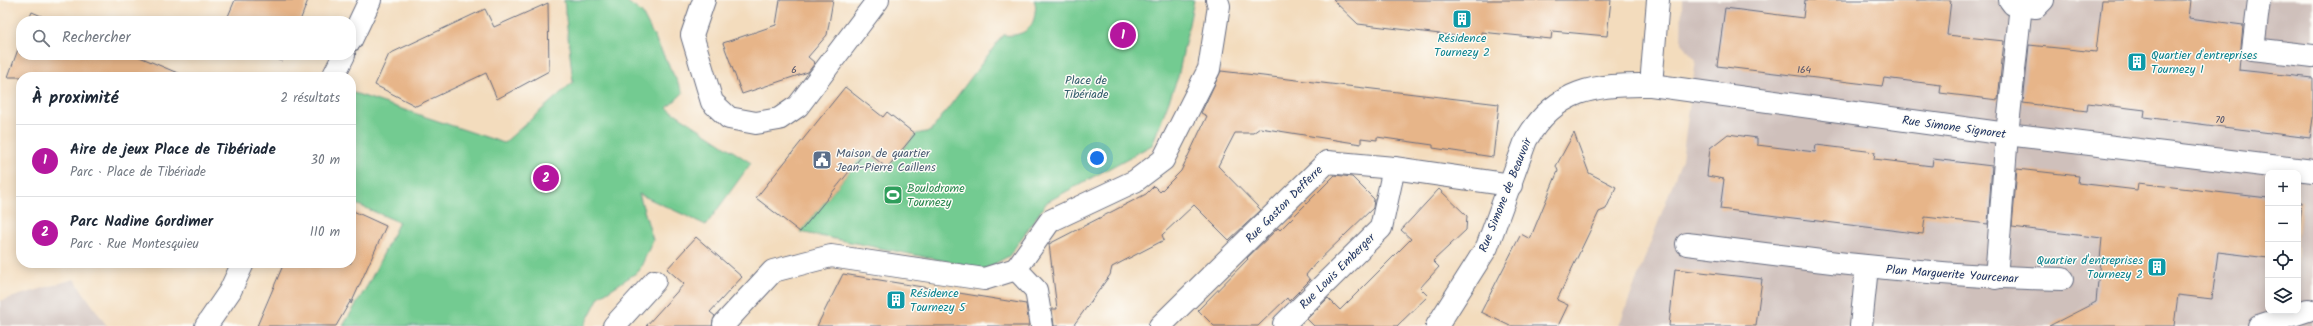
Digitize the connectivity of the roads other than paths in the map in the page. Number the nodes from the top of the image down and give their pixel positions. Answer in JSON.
{"nodes":[{"id":1,"x":370,"y":0,"type":"edge"},
{"id":2,"x":704,"y":0,"type":"edge"},
{"id":3,"x":878,"y":0,"type":"edge"},
{"id":4,"x":1217,"y":0,"type":"edge"},
{"id":5,"x":1658,"y":0,"type":"edge"},
{"id":6,"x":2043,"y":0,"type":"edge"},
{"id":7,"x":2259,"y":0,"type":"edge"},
{"id":8,"x":2016,"y":2,"type":"edge"},
{"id":9,"x":356,"y":29,"type":"edge"},
{"id":10,"x":2313,"y":56,"type":"edge"},
{"id":11,"x":342,"y":60,"type":"edge"},
{"id":12,"x":336,"y":72,"type":"edge"},
{"id":13,"x":1651,"y":85,"type":"junction"},
{"id":14,"x":1595,"y":87,"type":"joint"},
{"id":15,"x":2007,"y":134,"type":"junction"},
{"id":16,"x":1394,"y":168,"type":"junction"},
{"id":17,"x":2313,"y":171,"type":"edge"},
{"id":18,"x":1511,"y":185,"type":"junction"},
{"id":19,"x":1687,"y":244,"type":"dead end"},
{"id":20,"x":1867,"y":267,"type":"junction"},
{"id":21,"x":241,"y":268,"type":"edge"},
{"id":22,"x":1016,"y":269,"type":"junction"},
{"id":23,"x":1996,"y":278,"type":"junction"},
{"id":24,"x":2062,"y":280,"type":"dead end"},
{"id":25,"x":655,"y":281,"type":"dead end"},
{"id":26,"x":2308,"y":310,"type":"dead end"},
{"id":27,"x":724,"y":324,"type":"dead end"},
{"id":28,"x":1284,"y":324,"type":"dead end"},
{"id":29,"x":206,"y":326,"type":"edge"},
{"id":30,"x":614,"y":326,"type":"edge"},
{"id":31,"x":1042,"y":326,"type":"edge"},
{"id":32,"x":1160,"y":326,"type":"edge"},
{"id":33,"x":1437,"y":326,"type":"edge"},
{"id":34,"x":1861,"y":326,"type":"edge"},
{"id":35,"x":2259,"y":326,"type":"edge"}],
"edges":[{"from":1,"to":9,"type":"street"},
{"from":2,"to":3,"type":"street"},
{"from":4,"to":22,"type":"street"},
{"from":5,"to":13,"type":"street"},
{"from":6,"to":8,"type":"street"},
{"from":7,"to":10,"type":"street"},
{"from":8,"to":15,"type":"street"},
{"from":11,"to":12,"type":"street"},
{"from":13,"to":14,"type":"street","name":"Rue Simone Signoret"},
{"from":13,"to":15,"type":"street","name":"Rue Simone Signoret"},
{"from":14,"to":18,"type":"street","name":"Rue Simone de Beauvoir"},
{"from":15,"to":17,"type":"street","name":"Rue Simone Signoret"},
{"from":15,"to":23,"type":"street"},
{"from":16,"to":18,"type":"street","name":"Rue Gaston Defferre"},
{"from":16,"to":28,"type":"street","name":"Rue Louis Emberger"},
{"from":16,"to":32,"type":"street","name":"Rue Gaston Defferre"},
{"from":18,"to":33,"type":"street","name":"Rue Simone de Beauvoir"},
{"from":19,"to":20,"type":"street","name":"Plan Marguerite Yourcenar"},
{"from":20,"to":23,"type":"street","name":"Plan Marguerite Yourcenar"},
{"from":20,"to":34,"type":"street"},
{"from":21,"to":29,"type":"street"},
{"from":22,"to":27,"type":"street"},
{"from":22,"to":31,"type":"street"},
{"from":23,"to":24,"type":"street","name":"Plan Marguerite Yourcenar"},
{"from":25,"to":30,"type":"street"},
{"from":26,"to":35,"type":"street"}]}
